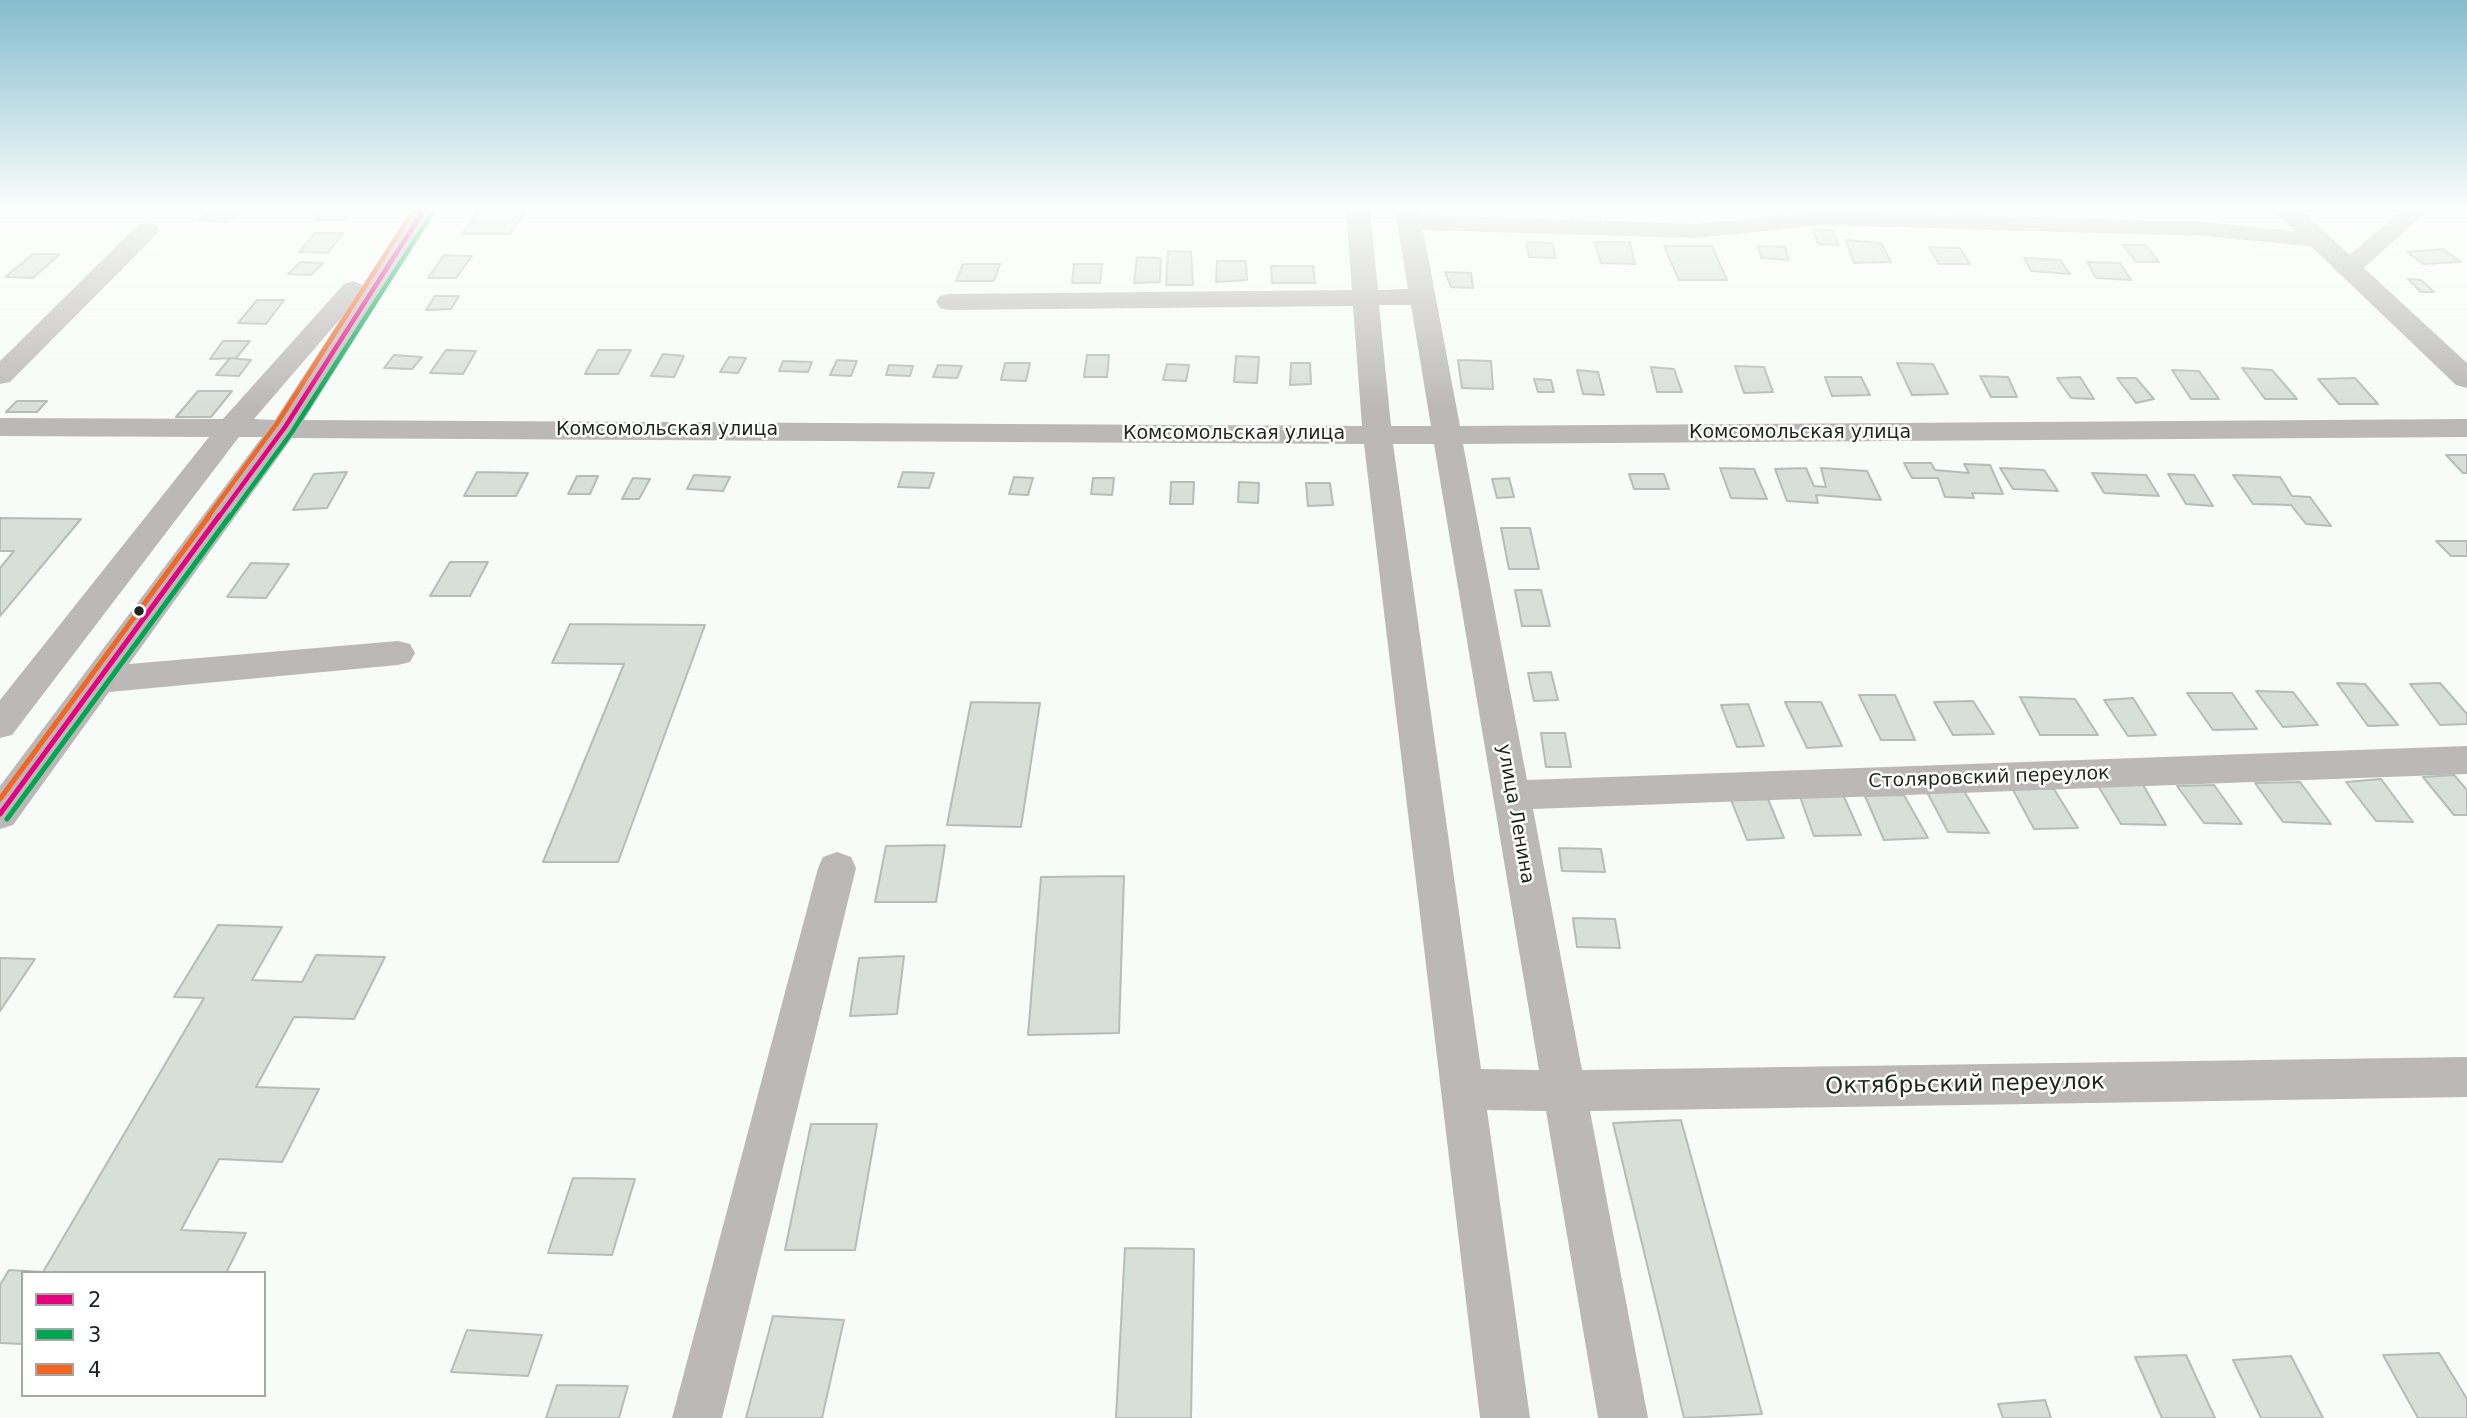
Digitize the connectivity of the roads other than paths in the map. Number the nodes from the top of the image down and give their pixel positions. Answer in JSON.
{"nodes":[{"id":1,"x":100,"y":276,"type":"edge"},
{"id":2,"x":365,"y":276,"type":"edge"},
{"id":3,"x":381,"y":276,"type":"edge"},
{"id":4,"x":1364,"y":276,"type":"edge"},
{"id":5,"x":1419,"y":276,"type":"edge"},
{"id":6,"x":2357,"y":276,"type":"edge"},
{"id":7,"x":1366,"y":298,"type":"junction"},
{"id":8,"x":1423,"y":298,"type":"junction"},
{"id":9,"x":949,"y":302,"type":"dead end"},
{"id":10,"x":0,"y":376,"type":"edge"},
{"id":11,"x":2467,"y":379,"type":"edge"},
{"id":12,"x":0,"y":427,"type":"edge"},
{"id":13,"x":232,"y":427,"type":"junction"},
{"id":14,"x":285,"y":427,"type":"junction"},
{"id":15,"x":2467,"y":428,"type":"edge"},
{"id":16,"x":1377,"y":435,"type":"junction"},
{"id":17,"x":1447,"y":435,"type":"junction"},
{"id":18,"x":398,"y":653,"type":"dead end"},
{"id":19,"x":97,"y":681,"type":"junction"},
{"id":20,"x":0,"y":725,"type":"edge"},
{"id":21,"x":2467,"y":760,"type":"edge"},
{"id":22,"x":1512,"y":795,"type":"junction"},
{"id":23,"x":0,"y":814,"type":"edge"},
{"id":24,"x":837,"y":869,"type":"dead end"},
{"id":25,"x":2467,"y":1077,"type":"edge"},
{"id":26,"x":1462,"y":1089,"type":"junction"},
{"id":27,"x":1565,"y":1091,"type":"junction"},
{"id":28,"x":696,"y":1418,"type":"edge"},
{"id":29,"x":1506,"y":1418,"type":"edge"},
{"id":30,"x":1623,"y":1418,"type":"edge"}],
"edges":[{"from":1,"to":10,"type":"street"},
{"from":2,"to":13,"type":"street"},
{"from":3,"to":14,"type":"street"},
{"from":4,"to":7,"type":"street"},
{"from":5,"to":8,"type":"street","name":"улица Ленина"},
{"from":6,"to":11,"type":"highway"},
{"from":7,"to":8,"type":"street"},
{"from":7,"to":9,"type":"street"},
{"from":7,"to":16,"type":"street"},
{"from":8,"to":17,"type":"street","name":"улица Ленина"},
{"from":12,"to":13,"type":"street","name":"Комсомольская улица"},
{"from":13,"to":14,"type":"street","name":"Комсомольская улица"},
{"from":13,"to":20,"type":"street"},
{"from":14,"to":16,"type":"street","name":"Комсомольская улица"},
{"from":14,"to":19,"type":"street"},
{"from":15,"to":17,"type":"street","name":"Комсомольская улица"},
{"from":16,"to":17,"type":"street","name":"Комсомольская улица"},
{"from":16,"to":26,"type":"street"},
{"from":17,"to":22,"type":"street","name":"улица Ленина"},
{"from":18,"to":19,"type":"street"},
{"from":19,"to":23,"type":"street"},
{"from":21,"to":22,"type":"street","name":"Столяровский переулок"},
{"from":22,"to":27,"type":"street","name":"улица Ленина"},
{"from":24,"to":28,"type":"street"},
{"from":25,"to":27,"type":"street","name":"Октябрьский переулок"},
{"from":26,"to":27,"type":"street","name":"Октябрьский переулок"},
{"from":26,"to":29,"type":"street"},
{"from":27,"to":30,"type":"street","name":"улица Ленина"}]}
